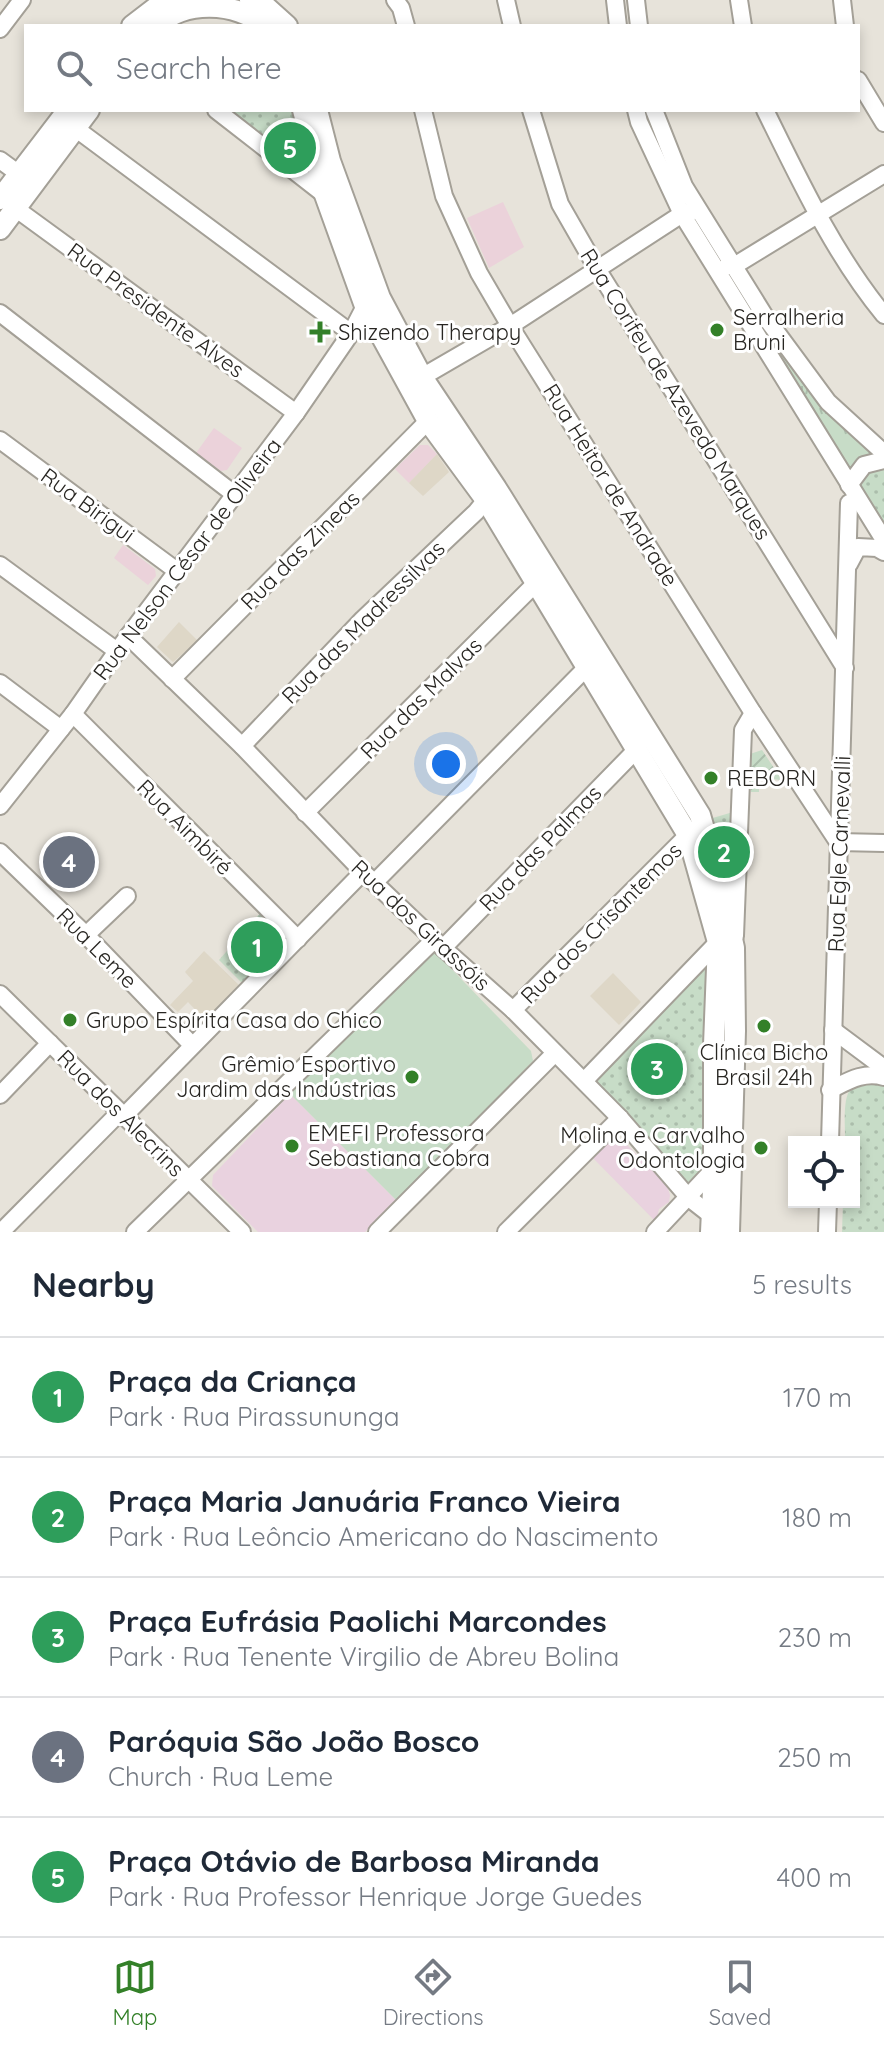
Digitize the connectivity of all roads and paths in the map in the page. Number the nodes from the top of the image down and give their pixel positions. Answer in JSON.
{"nodes":[{"id":1,"x":22,"y":0,"type":"edge"},
{"id":2,"x":177,"y":0,"type":"edge"},
{"id":3,"x":250,"y":0,"type":"edge"},
{"id":4,"x":395,"y":0,"type":"edge"},
{"id":5,"x":506,"y":0,"type":"edge"},
{"id":6,"x":615,"y":0,"type":"edge"},
{"id":7,"x":636,"y":0,"type":"edge"},
{"id":8,"x":739,"y":0,"type":"edge"},
{"id":9,"x":842,"y":0,"type":"edge"},
{"id":10,"x":135,"y":24,"type":"edge"},
{"id":11,"x":159,"y":24,"type":"edge"},
{"id":12,"x":260,"y":24,"type":"edge"},
{"id":13,"x":285,"y":24,"type":"edge"},
{"id":14,"x":405,"y":24,"type":"edge"},
{"id":15,"x":512,"y":24,"type":"edge"},
{"id":16,"x":618,"y":24,"type":"edge"},
{"id":17,"x":639,"y":24,"type":"edge"},
{"id":18,"x":743,"y":24,"type":"edge"},
{"id":19,"x":845,"y":24,"type":"edge"},
{"id":20,"x":0,"y":29,"type":"edge"},
{"id":21,"x":860,"y":83,"type":"edge"},
{"id":22,"x":219,"y":112,"type":"edge"},
{"id":23,"x":304,"y":112,"type":"edge"},
{"id":24,"x":318,"y":112,"type":"edge"},
{"id":25,"x":423,"y":112,"type":"edge"},
{"id":26,"x":532,"y":112,"type":"edge"},
{"id":27,"x":636,"y":112,"type":"edge"},
{"id":28,"x":655,"y":112,"type":"edge"},
{"id":29,"x":766,"y":112,"type":"edge"},
{"id":30,"x":72,"y":119,"type":"edge"},
{"id":31,"x":884,"y":123,"type":"edge"},
{"id":32,"x":0,"y":160,"type":"edge"},
{"id":33,"x":19,"y":174,"type":"junction"},
{"id":34,"x":884,"y":174,"type":"edge"},
{"id":35,"x":325,"y":195,"type":"junction"},
{"id":36,"x":8,"y":204,"type":"edge"},
{"id":37,"x":700,"y":211,"type":"junction"},
{"id":38,"x":682,"y":214,"type":"junction"},
{"id":39,"x":819,"y":215,"type":"junction"},
{"id":40,"x":0,"y":229,"type":"edge"},
{"id":41,"x":713,"y":265,"type":"junction"},
{"id":42,"x":734,"y":266,"type":"junction"},
{"id":43,"x":598,"y":268,"type":"junction"},
{"id":44,"x":372,"y":302,"type":"junction"},
{"id":45,"x":0,"y":313,"type":"edge"},
{"id":46,"x":884,"y":315,"type":"edge"},
{"id":47,"x":510,"y":326,"type":"junction"},
{"id":48,"x":351,"y":333,"type":"junction"},
{"id":49,"x":422,"y":377,"type":"junction"},
{"id":50,"x":296,"y":413,"type":"junction"},
{"id":51,"x":428,"y":421,"type":"junction"},
{"id":52,"x":0,"y":440,"type":"edge"},
{"id":53,"x":884,"y":453,"type":"edge"},
{"id":54,"x":884,"y":460,"type":"edge"},
{"id":55,"x":849,"y":485,"type":"junction"},
{"id":56,"x":234,"y":494,"type":"junction"},
{"id":57,"x":491,"y":494,"type":"junction"},
{"id":58,"x":849,"y":503,"type":"dead end"},
{"id":59,"x":884,"y":540,"type":"edge"},
{"id":60,"x":884,"y":552,"type":"edge"},
{"id":61,"x":0,"y":565,"type":"edge"},
{"id":62,"x":848,"y":566,"type":"junction"},
{"id":63,"x":177,"y":571,"type":"junction"},
{"id":64,"x":537,"y":582,"type":"junction"},
{"id":65,"x":128,"y":636,"type":"junction"},
{"id":66,"x":117,"y":651,"type":"junction"},
{"id":67,"x":588,"y":666,"type":"junction"},
{"id":68,"x":845,"y":668,"type":"junction"},
{"id":69,"x":172,"y":679,"type":"junction"},
{"id":70,"x":0,"y":683,"type":"edge"},
{"id":71,"x":753,"y":713,"type":"junction"},
{"id":72,"x":73,"y":714,"type":"junction"},
{"id":73,"x":61,"y":729,"type":"junction"},
{"id":74,"x":242,"y":746,"type":"junction"},
{"id":75,"x":638,"y":748,"type":"junction"},
{"id":76,"x":0,"y":806,"type":"edge"},
{"id":77,"x":305,"y":813,"type":"junction"},
{"id":78,"x":688,"y":835,"type":"junction"},
{"id":79,"x":838,"y":842,"type":"junction"},
{"id":80,"x":884,"y":843,"type":"edge"},
{"id":81,"x":0,"y":852,"type":"edge"},
{"id":82,"x":369,"y":877,"type":"junction"},
{"id":83,"x":731,"y":889,"type":"junction"},
{"id":84,"x":127,"y":896,"type":"dead end"},
{"id":85,"x":86,"y":935,"type":"junction"},
{"id":86,"x":298,"y":939,"type":"junction"},
{"id":87,"x":438,"y":944,"type":"junction"},
{"id":88,"x":726,"y":945,"type":"junction"},
{"id":89,"x":0,"y":994,"type":"edge"},
{"id":90,"x":513,"y":1010,"type":"junction"},
{"id":91,"x":833,"y":1030,"type":"junction"},
{"id":92,"x":724,"y":1038,"type":"junction"},
{"id":93,"x":50,"y":1043,"type":"junction"},
{"id":94,"x":192,"y":1045,"type":"junction"},
{"id":95,"x":555,"y":1053,"type":"junction"},
{"id":96,"x":884,"y":1068,"type":"edge"},
{"id":97,"x":884,"y":1077,"type":"edge"},
{"id":98,"x":584,"y":1081,"type":"junction"},
{"id":99,"x":830,"y":1090,"type":"junction"},
{"id":100,"x":0,"y":1095,"type":"edge"},
{"id":101,"x":121,"y":1115,"type":"junction"},
{"id":102,"x":620,"y":1118,"type":"junction"},
{"id":103,"x":830,"y":1136,"type":"edge"},
{"id":104,"x":714,"y":1169,"type":"junction"},
{"id":105,"x":187,"y":1179,"type":"junction"},
{"id":106,"x":689,"y":1198,"type":"junction"},
{"id":107,"x":828,"y":1208,"type":"edge"},
{"id":108,"x":711,"y":1224,"type":"edge"},
{"id":109,"x":1,"y":1232,"type":"edge"},
{"id":110,"x":135,"y":1232,"type":"edge"},
{"id":111,"x":242,"y":1232,"type":"edge"},
{"id":112,"x":377,"y":1232,"type":"edge"},
{"id":113,"x":506,"y":1232,"type":"edge"},
{"id":114,"x":655,"y":1232,"type":"edge"},
{"id":115,"x":729,"y":1232,"type":"edge"},
{"id":116,"x":827,"y":1232,"type":"edge"}],
"edges":[{"from":1,"to":20,"type":"street"},
{"from":2,"to":10,"type":"main road"},
{"from":3,"to":13,"type":"main road"},
{"from":4,"to":14,"type":"street"},
{"from":5,"to":15,"type":"street"},
{"from":6,"to":16,"type":"street"},
{"from":7,"to":17,"type":"street"},
{"from":8,"to":18,"type":"street"},
{"from":9,"to":19,"type":"street"},
{"from":11,"to":12,"type":"main road"},
{"from":21,"to":31,"type":"street"},
{"from":22,"to":35,"type":"street"},
{"from":23,"to":35,"type":"main road"},
{"from":24,"to":44,"type":"main road"},
{"from":25,"to":47,"type":"street","name":"Rua Heitor de Andrade"},
{"from":26,"to":43,"type":"street","name":"Rua Corifeu de Azevedo Marques"},
{"from":27,"to":38,"type":"street"},
{"from":28,"to":37,"type":"street"},
{"from":29,"to":39,"type":"street"},
{"from":30,"to":33,"type":"main road"},
{"from":30,"to":36,"type":"main road"},
{"from":30,"to":48,"type":"street"},
{"from":32,"to":33,"type":"street"},
{"from":33,"to":36,"type":"main road"},
{"from":34,"to":39,"type":"street"},
{"from":35,"to":44,"type":"main road"},
{"from":36,"to":40,"type":"main road"},
{"from":36,"to":50,"type":"street","name":"Rua Presidente Alves"},
{"from":37,"to":38,"type":"street"},
{"from":37,"to":42,"type":"street"},
{"from":38,"to":41,"type":"street"},
{"from":38,"to":43,"type":"street"},
{"from":39,"to":42,"type":"street"},
{"from":39,"to":46,"type":"street"},
{"from":41,"to":42,"type":"street"},
{"from":41,"to":55,"type":"street"},
{"from":42,"to":53,"type":"street"},
{"from":43,"to":47,"type":"street"},
{"from":43,"to":68,"type":"street","name":"Rua Corifeu de Azevedo Marques"},
{"from":44,"to":48,"type":"street","name":"Rua Nelson César de Oliveira"},
{"from":44,"to":49,"type":"main road"},
{"from":44,"to":51,"type":"main road"},
{"from":45,"to":56,"type":"street"},
{"from":47,"to":49,"type":"street"},
{"from":47,"to":71,"type":"street","name":"Rua Heitor de Andrade"},
{"from":48,"to":50,"type":"street","name":"Rua Nelson César de Oliveira"},
{"from":49,"to":57,"type":"main road"},
{"from":50,"to":56,"type":"street","name":"Rua Nelson César de Oliveira"},
{"from":51,"to":57,"type":"main road"},
{"from":51,"to":69,"type":"street","name":"Rua das Zineas"},
{"from":52,"to":63,"type":"street","name":"Rua Birigui"},
{"from":54,"to":55,"type":"street"},
{"from":55,"to":59,"type":"street"},
{"from":56,"to":63,"type":"street","name":"Rua Nelson César de Oliveira"},
{"from":57,"to":64,"type":"main road"},
{"from":57,"to":74,"type":"street","name":"Rua das Madressilvas"},
{"from":57,"to":83,"type":"main road"},
{"from":58,"to":62,"type":"street","name":"Rua Egle Carnevalli"},
{"from":60,"to":62,"type":"street"},
{"from":61,"to":66,"type":"street"},
{"from":62,"to":68,"type":"street","name":"Rua Egle Carnevalli"},
{"from":63,"to":65,"type":"street","name":"Rua Nelson César de Oliveira"},
{"from":64,"to":67,"type":"main road"},
{"from":64,"to":77,"type":"street","name":"Rua das Malvas"},
{"from":65,"to":66,"type":"street","name":"Rua Nelson César de Oliveira"},
{"from":65,"to":69,"type":"street","name":"Rua dos Girassóis"},
{"from":66,"to":72,"type":"street","name":"Rua Nelson César de Oliveira"},
{"from":67,"to":75,"type":"main road"},
{"from":67,"to":82,"type":"street"},
{"from":68,"to":79,"type":"street","name":"Rua Egle Carnevalli"},
{"from":69,"to":74,"type":"street","name":"Rua dos Girassóis"},
{"from":70,"to":73,"type":"street"},
{"from":71,"to":79,"type":"street","name":"Rua Heitor de Andrade"},
{"from":71,"to":83,"type":"street"},
{"from":72,"to":73,"type":"street","name":"Rua Nelson César de Oliveira"},
{"from":72,"to":86,"type":"street","name":"Rua Aimbiré"},
{"from":73,"to":76,"type":"street","name":"Rua Nelson César de Oliveira"},
{"from":74,"to":77,"type":"street","name":"Rua dos Girassóis"},
{"from":75,"to":78,"type":"main road"},
{"from":75,"to":87,"type":"street","name":"Rua das Palmas"},
{"from":77,"to":82,"type":"street","name":"Rua dos Girassóis"},
{"from":78,"to":88,"type":"main road"},
{"from":78,"to":90,"type":"street","name":"Rua dos Crisântemos"},
{"from":79,"to":80,"type":"street"},
{"from":79,"to":91,"type":"street","name":"Rua Egle Carnevalli"},
{"from":81,"to":85,"type":"street","name":"Rua Leme"},
{"from":82,"to":86,"type":"street"},
{"from":82,"to":87,"type":"street","name":"Rua dos Girassóis"},
{"from":83,"to":88,"type":"main road"},
{"from":84,"to":85,"type":"street"},
{"from":85,"to":94,"type":"street","name":"Rua Leme"},
{"from":86,"to":94,"type":"street"},
{"from":87,"to":90,"type":"street","name":"Rua dos Girassóis"},
{"from":87,"to":105,"type":"street","name":"Rua das Palmas"},
{"from":88,"to":92,"type":"main road"},
{"from":88,"to":98,"type":"street"},
{"from":89,"to":93,"type":"street","name":"Rua dos Alecrins"},
{"from":90,"to":95,"type":"street","name":"Rua dos Girassóis"},
{"from":91,"to":96,"type":"street"},
{"from":91,"to":99,"type":"street","name":"Rua Egle Carnevalli"},
{"from":92,"to":104,"type":"main road"},
{"from":92,"to":115,"type":"main road"},
{"from":93,"to":100,"type":"street"},
{"from":93,"to":101,"type":"street","name":"Rua dos Alecrins"},
{"from":94,"to":101,"type":"street"},
{"from":95,"to":98,"type":"street","name":"Rua dos Girassóis"},
{"from":95,"to":112,"type":"street"},
{"from":97,"to":99,"type":"street"},
{"from":98,"to":102,"type":"street","name":"Rua dos Girassóis"},
{"from":99,"to":103,"type":"street","name":"Rua Egle Carnevalli"},
{"from":101,"to":105,"type":"street","name":"Rua dos Alecrins"},
{"from":101,"to":109,"type":"street"},
{"from":102,"to":106,"type":"street","name":"Rua dos Girassóis"},
{"from":102,"to":113,"type":"street"},
{"from":104,"to":106,"type":"street"},
{"from":104,"to":108,"type":"main road"},
{"from":105,"to":110,"type":"street","name":"Rua das Palmas"},
{"from":105,"to":111,"type":"street","name":"Rua dos Alecrins"},
{"from":106,"to":108,"type":"street","name":"Rua dos Girassóis"},
{"from":106,"to":114,"type":"street"},
{"from":107,"to":116,"type":"street"}]}
